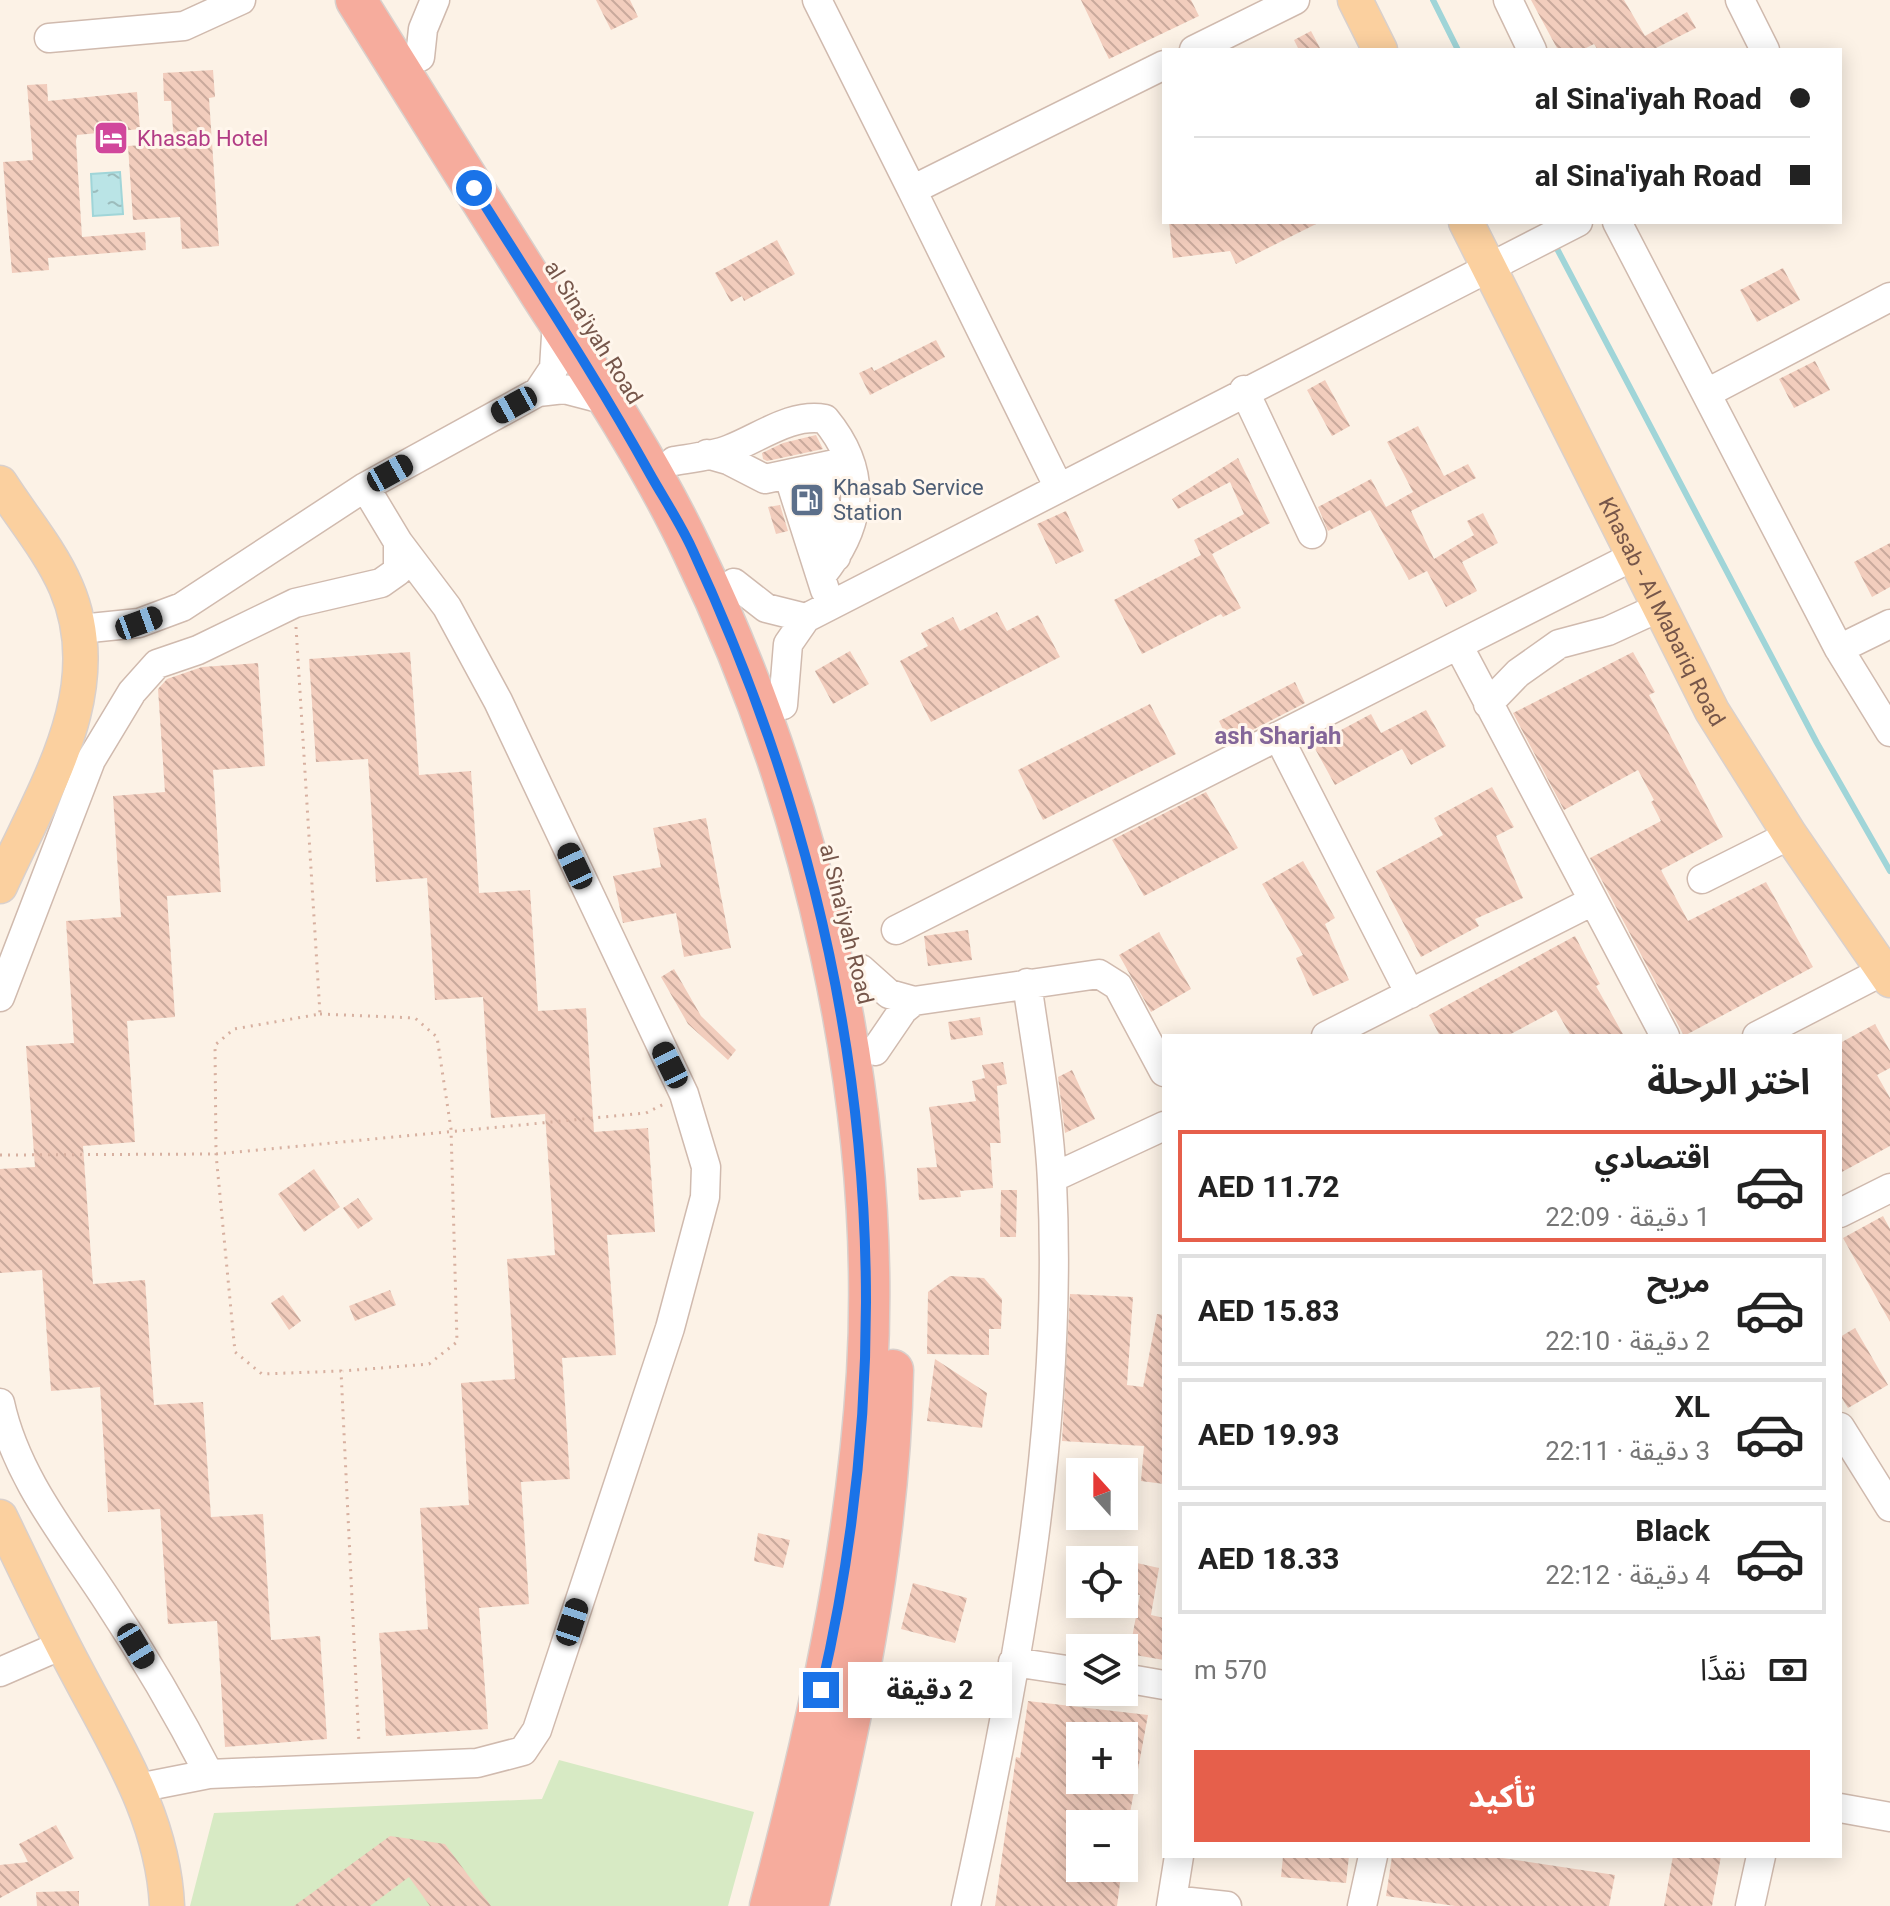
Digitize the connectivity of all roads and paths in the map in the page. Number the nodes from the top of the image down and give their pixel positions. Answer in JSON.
{"nodes":[{"id":1,"x":241,"y":0,"type":"edge"},
{"id":2,"x":356,"y":0,"type":"edge"},
{"id":3,"x":383,"y":0,"type":"edge"},
{"id":4,"x":435,"y":0,"type":"edge"},
{"id":5,"x":817,"y":0,"type":"edge"},
{"id":6,"x":1295,"y":0,"type":"edge"},
{"id":7,"x":1355,"y":0,"type":"edge"},
{"id":8,"x":1508,"y":0,"type":"edge"},
{"id":9,"x":1740,"y":0,"type":"edge"},
{"id":10,"x":49,"y":38,"type":"dead end"},
{"id":11,"x":1198,"y":48,"type":"edge"},
{"id":12,"x":1379,"y":48,"type":"edge"},
{"id":13,"x":1531,"y":48,"type":"edge"},
{"id":14,"x":1764,"y":48,"type":"edge"},
{"id":15,"x":420,"y":57,"type":"junction"},
{"id":16,"x":1162,"y":66,"type":"edge"},
{"id":17,"x":912,"y":190,"type":"junction"},
{"id":18,"x":1468,"y":224,"type":"edge"},
{"id":19,"x":1574,"y":224,"type":"edge"},
{"id":20,"x":1618,"y":224,"type":"edge"},
{"id":21,"x":1500,"y":264,"type":"junction"},
{"id":22,"x":1890,"y":297,"type":"edge"},
{"id":23,"x":557,"y":320,"type":"junction"},
{"id":24,"x":1244,"y":390,"type":"junction"},
{"id":25,"x":538,"y":392,"type":"junction"},
{"id":26,"x":1707,"y":393,"type":"junction"},
{"id":27,"x":610,"y":401,"type":"junction"},
{"id":28,"x":691,"y":458,"type":"junction"},
{"id":29,"x":849,"y":461,"type":"junction"},
{"id":30,"x":816,"y":468,"type":"junction"},
{"id":31,"x":788,"y":474,"type":"junction"},
{"id":32,"x":0,"y":483,"type":"edge"},
{"id":33,"x":1058,"y":486,"type":"junction"},
{"id":34,"x":365,"y":487,"type":"junction"},
{"id":35,"x":1312,"y":534,"type":"dead end"},
{"id":36,"x":398,"y":542,"type":"junction"},
{"id":37,"x":1634,"y":556,"type":"junction"},
{"id":38,"x":829,"y":567,"type":"junction"},
{"id":39,"x":734,"y":583,"type":"junction"},
{"id":40,"x":295,"y":603,"type":"junction"},
{"id":41,"x":1658,"y":608,"type":"junction"},
{"id":42,"x":818,"y":612,"type":"junction"},
{"id":43,"x":1890,"y":624,"type":"edge"},
{"id":44,"x":80,"y":629,"type":"junction"},
{"id":45,"x":1458,"y":645,"type":"junction"},
{"id":46,"x":1839,"y":649,"type":"junction"},
{"id":47,"x":1488,"y":704,"type":"junction"},
{"id":48,"x":783,"y":705,"type":"junction"},
{"id":49,"x":1890,"y":732,"type":"edge"},
{"id":50,"x":1278,"y":736,"type":"junction"},
{"id":51,"x":1790,"y":835,"type":"junction"},
{"id":52,"x":1702,"y":879,"type":"dead end"},
{"id":53,"x":0,"y":886,"type":"edge"},
{"id":54,"x":1591,"y":902,"type":"junction"},
{"id":55,"x":896,"y":930,"type":"dead end"},
{"id":56,"x":861,"y":969,"type":"junction"},
{"id":57,"x":1886,"y":976,"type":"edge"},
{"id":58,"x":1027,"y":983,"type":"junction"},
{"id":59,"x":1410,"y":994,"type":"junction"},
{"id":60,"x":0,"y":997,"type":"edge"},
{"id":61,"x":914,"y":1001,"type":"junction"},
{"id":62,"x":320,"y":1014,"type":"junction"},
{"id":63,"x":1330,"y":1034,"type":"edge"},
{"id":64,"x":1664,"y":1034,"type":"edge"},
{"id":65,"x":1761,"y":1034,"type":"edge"},
{"id":66,"x":875,"y":1051,"type":"junction"},
{"id":67,"x":1162,"y":1068,"type":"edge"},
{"id":68,"x":684,"y":1094,"type":"junction"},
{"id":69,"x":1162,"y":1127,"type":"edge"},
{"id":70,"x":451,"y":1129,"type":"junction"},
{"id":71,"x":216,"y":1154,"type":"junction"},
{"id":72,"x":0,"y":1155,"type":"edge"},
{"id":73,"x":1052,"y":1178,"type":"junction"},
{"id":74,"x":1890,"y":1188,"type":"edge"},
{"id":75,"x":1842,"y":1212,"type":"edge"},
{"id":76,"x":341,"y":1371,"type":"junction"},
{"id":77,"x":0,"y":1403,"type":"edge"},
{"id":78,"x":1842,"y":1432,"type":"edge"},
{"id":79,"x":1890,"y":1507,"type":"edge"},
{"id":80,"x":0,"y":1517,"type":"edge"},
{"id":81,"x":62,"y":1645,"type":"junction"},
{"id":82,"x":1013,"y":1662,"type":"junction"},
{"id":83,"x":1066,"y":1670,"type":"edge"},
{"id":84,"x":0,"y":1672,"type":"edge"},
{"id":85,"x":1138,"y":1680,"type":"edge"},
{"id":86,"x":1162,"y":1685,"type":"edge"},
{"id":87,"x":360,"y":1768,"type":"junction"},
{"id":88,"x":209,"y":1774,"type":"junction"},
{"id":89,"x":138,"y":1788,"type":"junction"},
{"id":90,"x":1842,"y":1808,"type":"edge"},
{"id":91,"x":1890,"y":1817,"type":"edge"},
{"id":92,"x":1179,"y":1858,"type":"edge"},
{"id":93,"x":1373,"y":1858,"type":"edge"},
{"id":94,"x":1761,"y":1858,"type":"edge"},
{"id":95,"x":1172,"y":1903,"type":"edge"},
{"id":96,"x":167,"y":1906,"type":"edge"},
{"id":97,"x":770,"y":1906,"type":"edge"},
{"id":98,"x":808,"y":1906,"type":"edge"},
{"id":99,"x":966,"y":1906,"type":"edge"},
{"id":100,"x":1227,"y":1906,"type":"edge"},
{"id":101,"x":1362,"y":1906,"type":"edge"},
{"id":102,"x":1750,"y":1906,"type":"edge"}],
"edges":[{"from":1,"to":10,"type":"street"},
{"from":2,"to":23,"type":"highway","name":"al Sina'iyah Road"},
{"from":3,"to":15,"type":"highway","name":"al Sina'iyah Road"},
{"from":4,"to":15,"type":"street"},
{"from":5,"to":17,"type":"street"},
{"from":6,"to":11,"type":"street"},
{"from":7,"to":12,"type":"main road"},
{"from":8,"to":13,"type":"street"},
{"from":9,"to":14,"type":"street"},
{"from":15,"to":28,"type":"highway","name":"al Sina'iyah Road"},
{"from":16,"to":17,"type":"street"},
{"from":17,"to":33,"type":"street"},
{"from":18,"to":21,"type":"main road","name":"Khasab - Al Mabariq Road"},
{"from":19,"to":21,"type":"street"},
{"from":20,"to":26,"type":"street"},
{"from":21,"to":24,"type":"street"},
{"from":21,"to":37,"type":"main road","name":"Khasab - Al Mabariq Road"},
{"from":22,"to":26,"type":"street"},
{"from":23,"to":25,"type":"street"},
{"from":23,"to":27,"type":"highway","name":"al Sina'iyah Road"},
{"from":24,"to":33,"type":"street"},
{"from":24,"to":35,"type":"street"},
{"from":25,"to":27,"type":"street"},
{"from":25,"to":34,"type":"street"},
{"from":26,"to":46,"type":"street"},
{"from":27,"to":97,"type":"highway","name":"al Sina'iyah Road"},
{"from":28,"to":29,"type":"street"},
{"from":28,"to":31,"type":"street"},
{"from":28,"to":39,"type":"highway","name":"al Sina'iyah Road"},
{"from":29,"to":30,"type":"street"},
{"from":29,"to":38,"type":"street"},
{"from":30,"to":31,"type":"street"},
{"from":30,"to":38,"type":"street"},
{"from":31,"to":38,"type":"street"},
{"from":32,"to":44,"type":"main road"},
{"from":33,"to":42,"type":"street"},
{"from":34,"to":36,"type":"street"},
{"from":34,"to":44,"type":"street"},
{"from":36,"to":40,"type":"street"},
{"from":36,"to":68,"type":"street"},
{"from":37,"to":41,"type":"main road","name":"Khasab - Al Mabariq Road"},
{"from":37,"to":45,"type":"street"},
{"from":38,"to":42,"type":"street"},
{"from":39,"to":42,"type":"street"},
{"from":39,"to":48,"type":"highway","name":"al Sina'iyah Road"},
{"from":40,"to":60,"type":"street"},
{"from":40,"to":62,"type":"path"},
{"from":41,"to":47,"type":"street"},
{"from":41,"to":51,"type":"main road","name":"Khasab - Al Mabariq Road"},
{"from":42,"to":48,"type":"street"},
{"from":43,"to":46,"type":"street"},
{"from":44,"to":53,"type":"main road"},
{"from":45,"to":47,"type":"street"},
{"from":45,"to":50,"type":"street"},
{"from":46,"to":49,"type":"street"},
{"from":47,"to":54,"type":"street"},
{"from":48,"to":56,"type":"highway","name":"al Sina'iyah Road"},
{"from":50,"to":55,"type":"street"},
{"from":50,"to":59,"type":"street"},
{"from":51,"to":52,"type":"street"},
{"from":51,"to":57,"type":"main road","name":"Khasab - Al Mabariq Road"},
{"from":54,"to":59,"type":"street"},
{"from":54,"to":64,"type":"street"},
{"from":56,"to":61,"type":"street"},
{"from":56,"to":66,"type":"highway","name":"al Sina'iyah Road"},
{"from":57,"to":65,"type":"street"},
{"from":58,"to":61,"type":"street"},
{"from":58,"to":67,"type":"street"},
{"from":58,"to":73,"type":"street"},
{"from":59,"to":63,"type":"street"},
{"from":61,"to":66,"type":"street"},
{"from":62,"to":70,"type":"path"},
{"from":62,"to":71,"type":"path"},
{"from":66,"to":98,"type":"highway","name":"al Sina'iyah Road"},
{"from":68,"to":70,"type":"path"},
{"from":68,"to":87,"type":"street"},
{"from":69,"to":73,"type":"street"},
{"from":70,"to":71,"type":"path"},
{"from":70,"to":76,"type":"path"},
{"from":71,"to":72,"type":"path"},
{"from":71,"to":76,"type":"path"},
{"from":73,"to":82,"type":"street"},
{"from":74,"to":75,"type":"street"},
{"from":76,"to":87,"type":"path"},
{"from":77,"to":88,"type":"street"},
{"from":78,"to":79,"type":"street"},
{"from":80,"to":81,"type":"main road"},
{"from":81,"to":84,"type":"street"},
{"from":81,"to":89,"type":"main road"},
{"from":82,"to":83,"type":"street"},
{"from":82,"to":99,"type":"street"},
{"from":85,"to":86,"type":"street"},
{"from":87,"to":88,"type":"street"},
{"from":88,"to":89,"type":"street"},
{"from":89,"to":96,"type":"main road"},
{"from":90,"to":91,"type":"street"},
{"from":92,"to":95,"type":"street"},
{"from":93,"to":101,"type":"street"},
{"from":94,"to":102,"type":"street"},
{"from":95,"to":100,"type":"street"}]}
